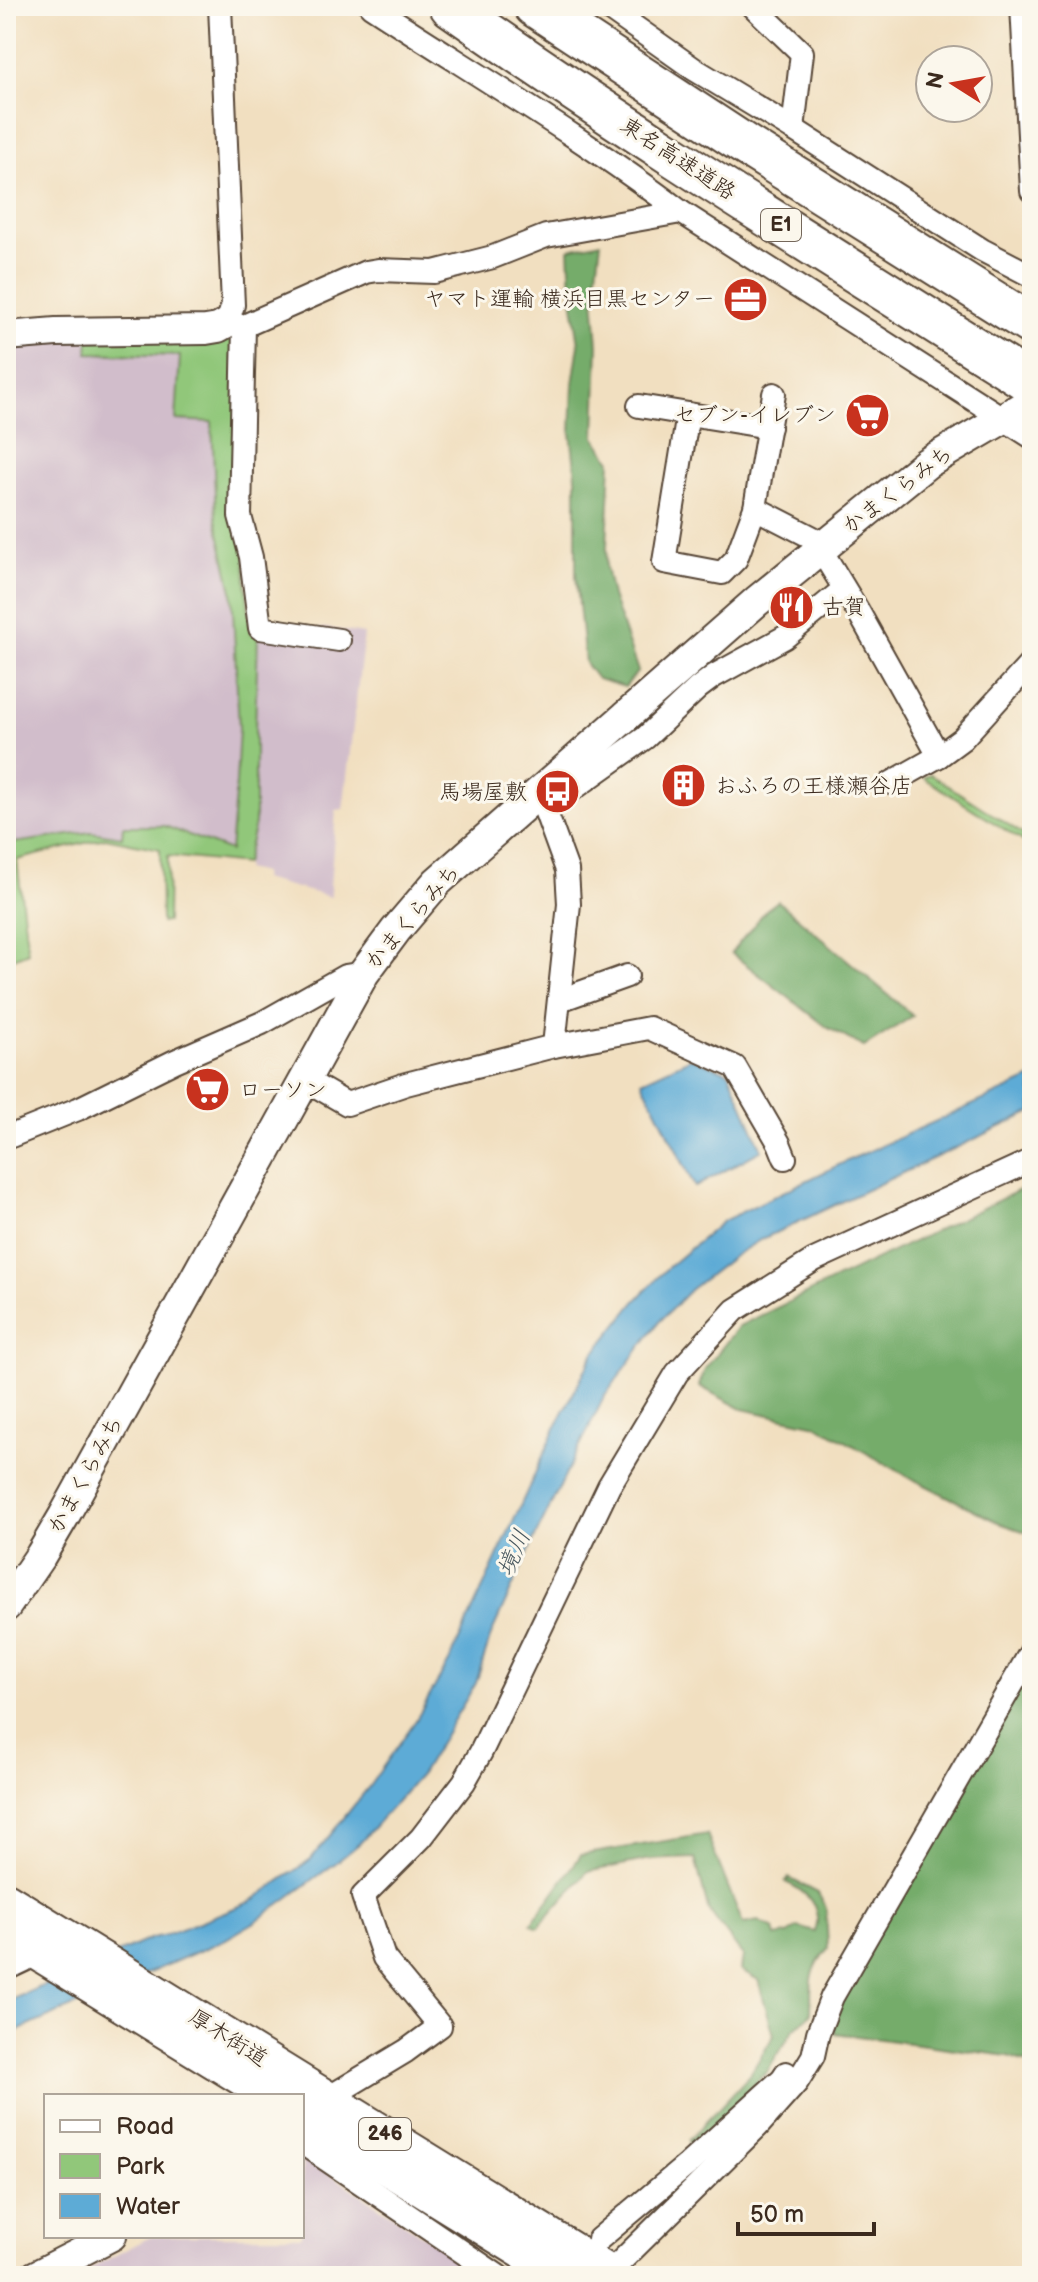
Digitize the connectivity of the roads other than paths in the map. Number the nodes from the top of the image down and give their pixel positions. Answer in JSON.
{"nodes":[{"id":1,"x":220,"y":6,"type":"edge"},
{"id":2,"x":371,"y":6,"type":"edge"},
{"id":3,"x":450,"y":6,"type":"edge"},
{"id":4,"x":534,"y":6,"type":"edge"},
{"id":5,"x":605,"y":6,"type":"edge"},
{"id":6,"x":1022,"y":6,"type":"edge"},
{"id":7,"x":761,"y":10,"type":"edge"},
{"id":8,"x":793,"y":129,"type":"junction"},
{"id":9,"x":1032,"y":191,"type":"edge"},
{"id":10,"x":681,"y":212,"type":"junction"},
{"id":11,"x":1032,"y":276,"type":"edge"},
{"id":12,"x":235,"y":324,"type":"junction"},
{"id":13,"x":1032,"y":325,"type":"edge"},
{"id":14,"x":6,"y":336,"type":"edge"},
{"id":15,"x":774,"y":394,"type":"dead end"},
{"id":16,"x":1020,"y":402,"type":"edge"},
{"id":17,"x":639,"y":406,"type":"dead end"},
{"id":18,"x":688,"y":414,"type":"junction"},
{"id":19,"x":769,"y":427,"type":"junction"},
{"id":20,"x":1032,"y":437,"type":"edge"},
{"id":21,"x":755,"y":508,"type":"junction"},
{"id":22,"x":824,"y":547,"type":"junction"},
{"id":23,"x":844,"y":589,"type":"junction"},
{"id":24,"x":339,"y":640,"type":"dead end"},
{"id":25,"x":1032,"y":662,"type":"edge"},
{"id":26,"x":939,"y":756,"type":"junction"},
{"id":27,"x":891,"y":783,"type":"dead end"},
{"id":28,"x":542,"y":800,"type":"junction"},
{"id":29,"x":364,"y":973,"type":"junction"},
{"id":30,"x":627,"y":976,"type":"dead end"},
{"id":31,"x":560,"y":1000,"type":"junction"},
{"id":32,"x":554,"y":1046,"type":"junction"},
{"id":33,"x":304,"y":1079,"type":"junction"},
{"id":34,"x":6,"y":1138,"type":"edge"},
{"id":35,"x":785,"y":1158,"type":"dead end"},
{"id":36,"x":1032,"y":1160,"type":"edge"},
{"id":37,"x":6,"y":1606,"type":"edge"},
{"id":38,"x":1032,"y":1650,"type":"edge"},
{"id":39,"x":6,"y":1901,"type":"edge"},
{"id":40,"x":33,"y":1953,"type":"edge"},
{"id":41,"x":143,"y":2000,"type":"junction"},
{"id":42,"x":818,"y":2033,"type":"junction"},
{"id":43,"x":270,"y":2094,"type":"edge"},
{"id":44,"x":272,"y":2094,"type":"edge"},
{"id":45,"x":310,"y":2122,"type":"edge"},
{"id":46,"x":108,"y":2238,"type":"edge"},
{"id":47,"x":599,"y":2239,"type":"dead end"},
{"id":48,"x":611,"y":2275,"type":"edge"},
{"id":49,"x":34,"y":2276,"type":"edge"},
{"id":50,"x":498,"y":2276,"type":"edge"},
{"id":51,"x":564,"y":2276,"type":"edge"}],
"edges":[{"from":1,"to":12,"type":"street"},
{"from":2,"to":10,"type":"street"},
{"from":3,"to":16,"type":"highway","name":"東名高速道路","number":"E1"},
{"from":4,"to":13,"type":"highway","number":"E1"},
{"from":5,"to":8,"type":"street"},
{"from":6,"to":9,"type":"street"},
{"from":7,"to":8,"type":"street"},
{"from":8,"to":11,"type":"street"},
{"from":10,"to":12,"type":"street"},
{"from":10,"to":16,"type":"street"},
{"from":12,"to":14,"type":"street"},
{"from":12,"to":24,"type":"street"},
{"from":15,"to":19,"type":"street"},
{"from":16,"to":20,"type":"street"},
{"from":16,"to":22,"type":"main road","name":"かまくらみち"},
{"from":17,"to":18,"type":"street"},
{"from":18,"to":19,"type":"street"},
{"from":18,"to":21,"type":"street"},
{"from":19,"to":21,"type":"street"},
{"from":21,"to":22,"type":"street"},
{"from":22,"to":23,"type":"street"},
{"from":22,"to":28,"type":"main road","name":"かまくらみち"},
{"from":23,"to":26,"type":"street"},
{"from":23,"to":28,"type":"street"},
{"from":25,"to":26,"type":"street"},
{"from":26,"to":27,"type":"street"},
{"from":28,"to":29,"type":"main road","name":"かまくらみち"},
{"from":28,"to":31,"type":"street"},
{"from":29,"to":33,"type":"main road","name":"かまくらみち"},
{"from":29,"to":34,"type":"street"},
{"from":30,"to":31,"type":"street"},
{"from":31,"to":32,"type":"street"},
{"from":32,"to":33,"type":"street"},
{"from":32,"to":35,"type":"street"},
{"from":33,"to":37,"type":"main road","name":"かまくらみち"},
{"from":36,"to":45,"type":"street"},
{"from":38,"to":42,"type":"street"},
{"from":39,"to":40,"type":"highway","name":"厚木街道","number":"246"},
{"from":40,"to":41,"type":"highway","name":"厚木街道","number":"246"},
{"from":41,"to":43,"type":"highway","name":"厚木街道","number":"246"},
{"from":41,"to":44,"type":"highway","name":"厚木街道","number":"246"},
{"from":42,"to":47,"type":"street"},
{"from":42,"to":48,"type":"street"},
{"from":45,"to":48,"type":"highway","name":"厚木街道","number":"246"},
{"from":45,"to":50,"type":"street"},
{"from":45,"to":51,"type":"highway","name":"厚木街道","number":"246"},
{"from":46,"to":49,"type":"street"}]}
